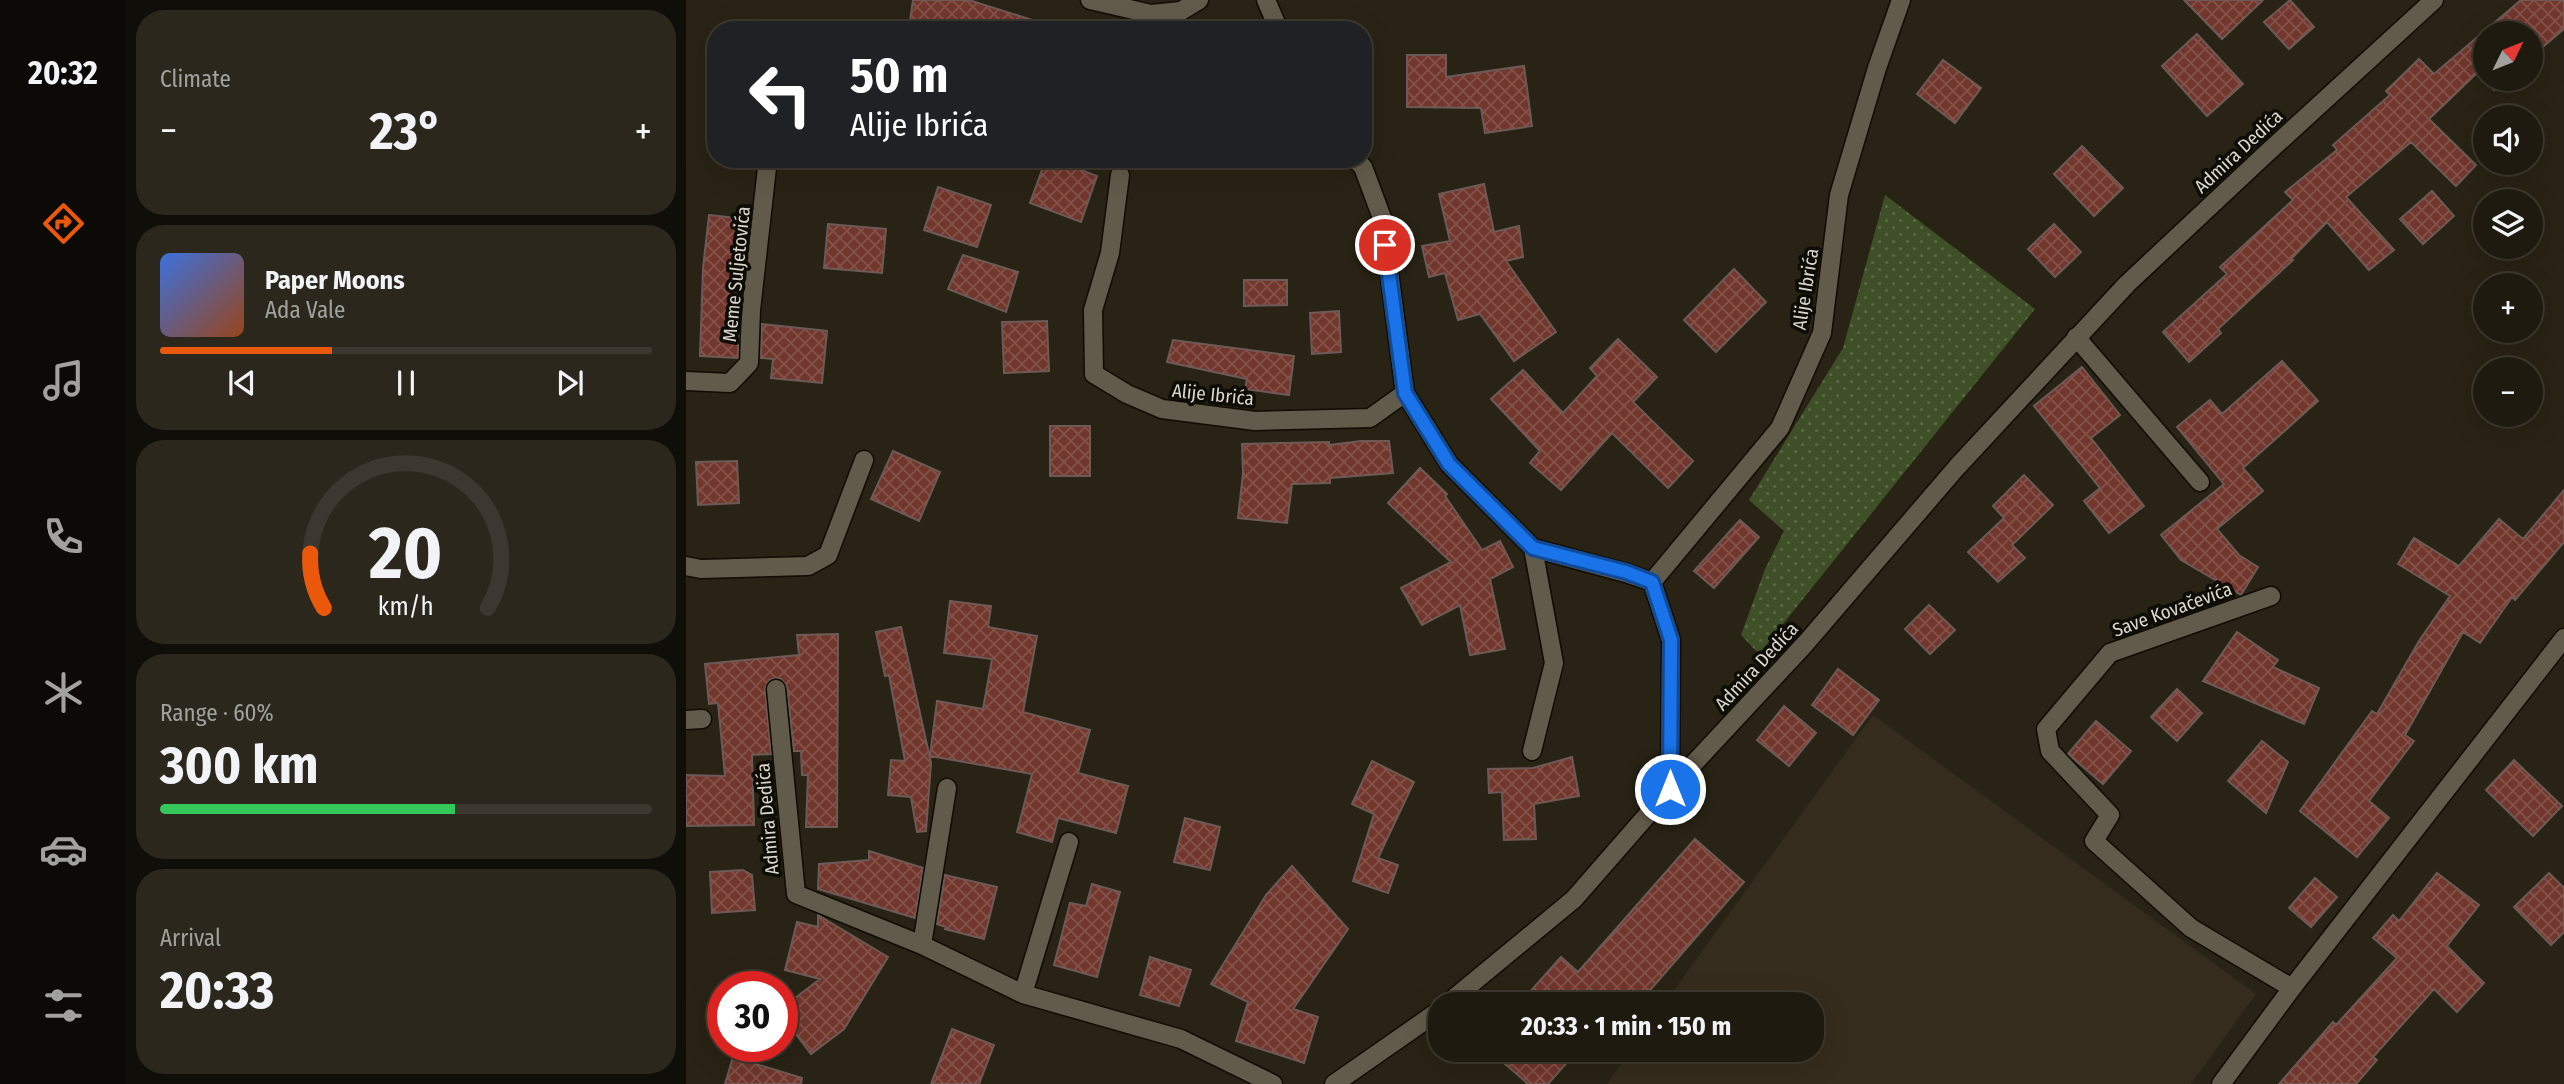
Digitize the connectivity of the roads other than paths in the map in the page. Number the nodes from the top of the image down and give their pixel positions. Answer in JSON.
{"nodes":[{"id":1,"x":1090,"y":0,"type":"edge"},
{"id":2,"x":1199,"y":0,"type":"edge"},
{"id":3,"x":1266,"y":0,"type":"edge"},
{"id":4,"x":1901,"y":0,"type":"edge"},
{"id":5,"x":2434,"y":0,"type":"edge"},
{"id":6,"x":1275,"y":21,"type":"edge"},
{"id":7,"x":767,"y":168,"type":"edge"},
{"id":8,"x":1363,"y":168,"type":"edge"},
{"id":9,"x":1120,"y":175,"type":"dead end"},
{"id":10,"x":2076,"y":337,"type":"junction"},
{"id":11,"x":686,"y":381,"type":"edge"},
{"id":12,"x":1405,"y":393,"type":"junction"},
{"id":13,"x":864,"y":460,"type":"dead end"},
{"id":14,"x":2200,"y":482,"type":"dead end"},
{"id":15,"x":1533,"y":548,"type":"junction"},
{"id":16,"x":686,"y":566,"type":"edge"},
{"id":17,"x":1652,"y":582,"type":"junction"},
{"id":18,"x":2271,"y":596,"type":"dead end"},
{"id":19,"x":2563,"y":642,"type":"edge"},
{"id":20,"x":776,"y":689,"type":"dead end"},
{"id":21,"x":1532,"y":751,"type":"dead end"},
{"id":22,"x":947,"y":788,"type":"dead end"},
{"id":23,"x":1670,"y":789,"type":"junction"},
{"id":24,"x":1069,"y":842,"type":"dead end"},
{"id":25,"x":922,"y":945,"type":"junction"},
{"id":26,"x":2292,"y":988,"type":"junction"},
{"id":27,"x":1462,"y":992,"type":"edge"},
{"id":28,"x":1023,"y":994,"type":"junction"},
{"id":29,"x":1428,"y":1018,"type":"edge"},
{"id":30,"x":1273,"y":1084,"type":"edge"},
{"id":31,"x":1334,"y":1084,"type":"edge"},
{"id":32,"x":2221,"y":1084,"type":"edge"}],
"edges":[{"from":1,"to":2,"type":"street"},
{"from":3,"to":6,"type":"street"},
{"from":4,"to":17,"type":"street","name":"Alije Ibrića"},
{"from":5,"to":10,"type":"street","name":"Admira Dedića"},
{"from":7,"to":11,"type":"street","name":"Meme Suljetovića"},
{"from":8,"to":12,"type":"street"},
{"from":9,"to":12,"type":"street","name":"Alije Ibrića"},
{"from":10,"to":14,"type":"street"},
{"from":10,"to":23,"type":"street","name":"Admira Dedića"},
{"from":12,"to":15,"type":"street"},
{"from":13,"to":16,"type":"street"},
{"from":15,"to":17,"type":"street"},
{"from":15,"to":21,"type":"street"},
{"from":17,"to":23,"type":"street"},
{"from":18,"to":26,"type":"street","name":"Save Kovačevića"},
{"from":19,"to":26,"type":"street"},
{"from":20,"to":25,"type":"street","name":"Admira Dedića"},
{"from":22,"to":25,"type":"street"},
{"from":23,"to":27,"type":"street","name":"Admira Dedića"},
{"from":24,"to":28,"type":"street"},
{"from":25,"to":28,"type":"street","name":"Admira Dedića"},
{"from":26,"to":32,"type":"street"},
{"from":28,"to":30,"type":"street","name":"Admira Dedića"},
{"from":29,"to":31,"type":"street"}]}
